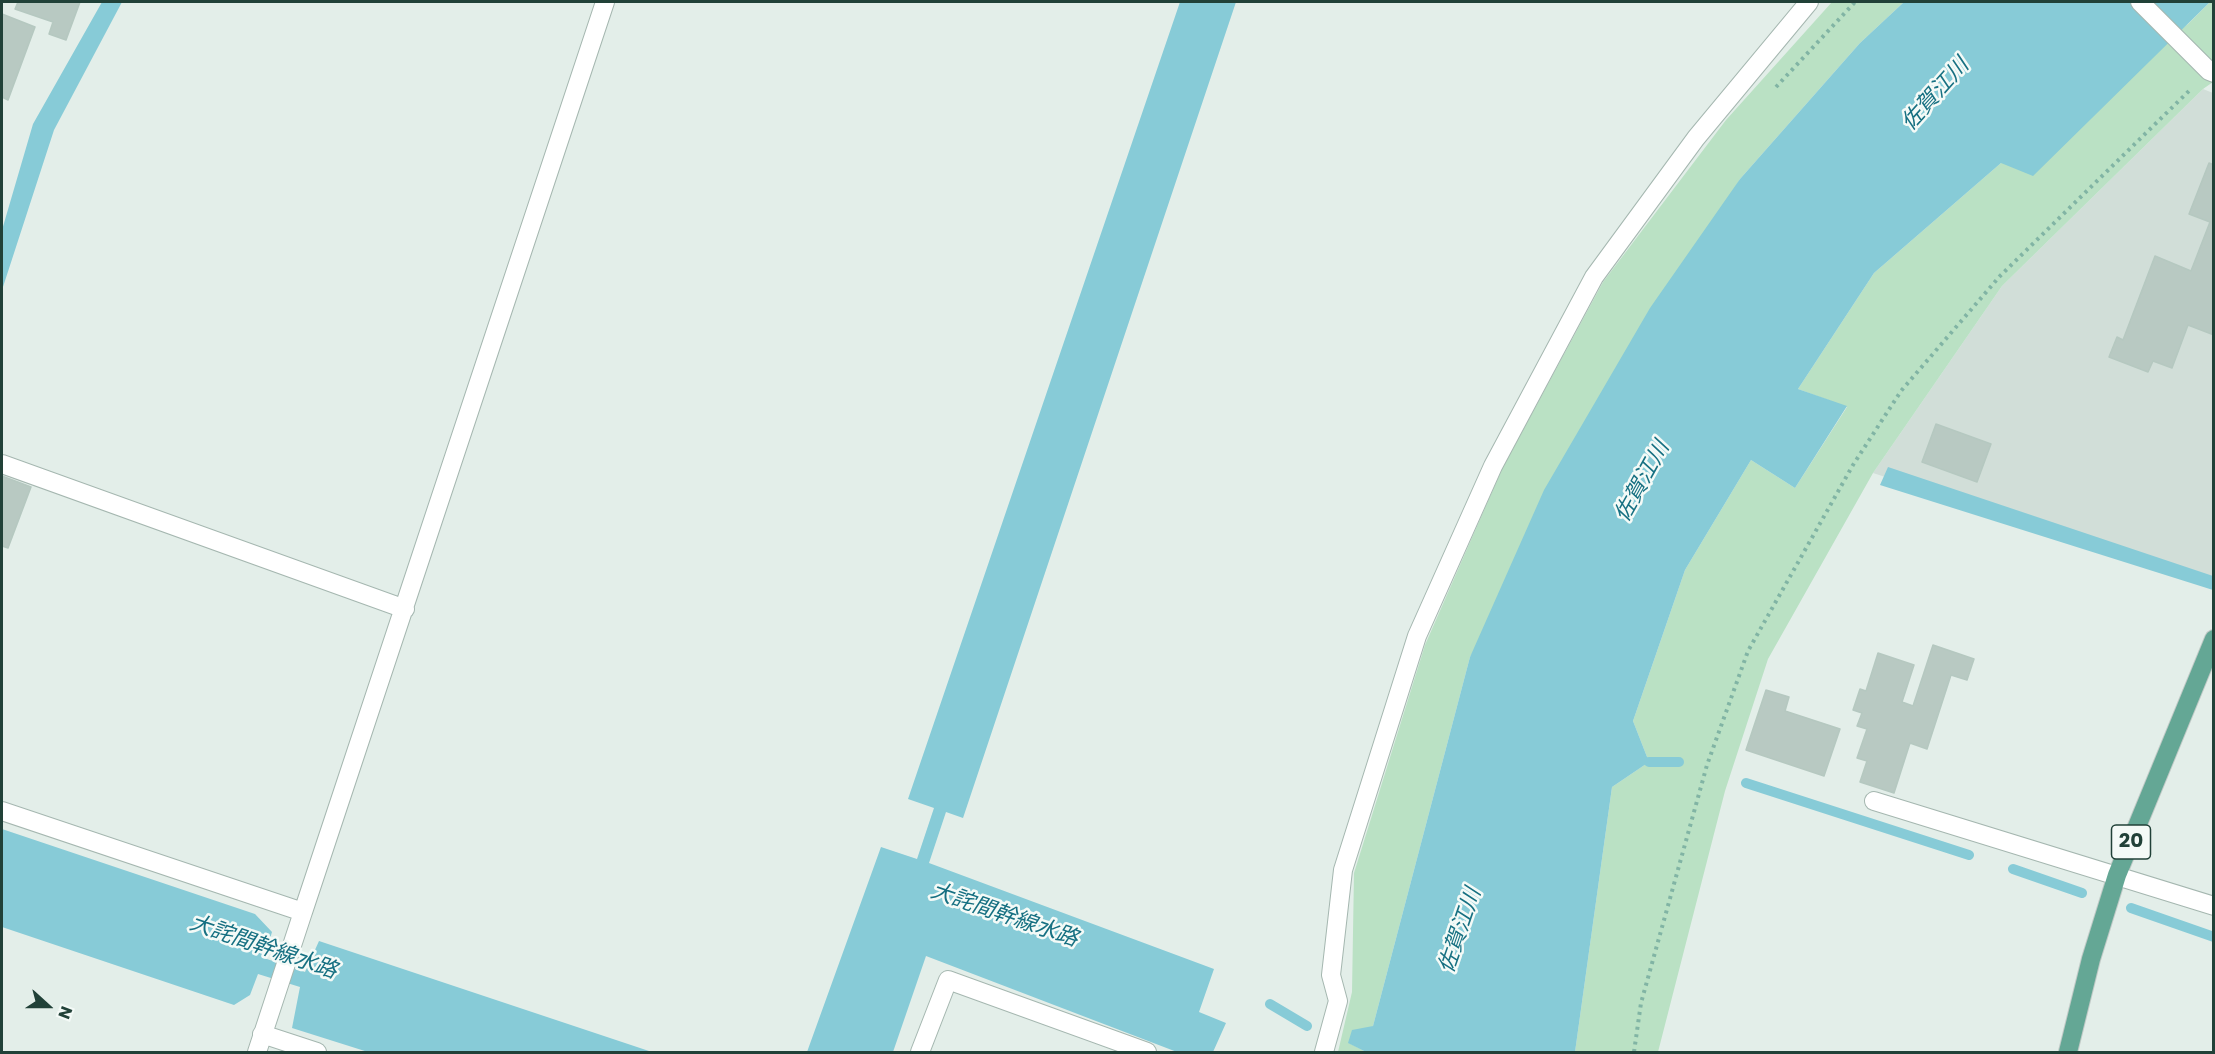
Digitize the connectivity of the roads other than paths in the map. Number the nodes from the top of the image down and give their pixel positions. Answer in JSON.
{"nodes":[{"id":1,"x":605,"y":2,"type":"edge"},
{"id":2,"x":1809,"y":2,"type":"edge"},
{"id":3,"x":2140,"y":2,"type":"edge"},
{"id":4,"x":2211,"y":72,"type":"edge"},
{"id":5,"x":2,"y":464,"type":"edge"},
{"id":6,"x":405,"y":609,"type":"junction"},
{"id":7,"x":2214,"y":639,"type":"edge"},
{"id":8,"x":1874,"y":801,"type":"dead end"},
{"id":9,"x":2,"y":811,"type":"edge"},
{"id":10,"x":2117,"y":875,"type":"junction"},
{"id":11,"x":2214,"y":906,"type":"edge"},
{"id":12,"x":303,"y":912,"type":"junction"},
{"id":13,"x":262,"y":1034,"type":"junction"},
{"id":14,"x":257,"y":1053,"type":"edge"},
{"id":15,"x":317,"y":1053,"type":"edge"},
{"id":16,"x":920,"y":1053,"type":"edge"},
{"id":17,"x":1147,"y":1053,"type":"edge"},
{"id":18,"x":1324,"y":1053,"type":"edge"},
{"id":19,"x":2068,"y":1053,"type":"edge"}],
"edges":[{"from":1,"to":6,"type":"street"},
{"from":2,"to":18,"type":"street"},
{"from":3,"to":4,"type":"street"},
{"from":5,"to":6,"type":"street"},
{"from":6,"to":12,"type":"street"},
{"from":7,"to":10,"type":"main road","number":"20"},
{"from":8,"to":10,"type":"street"},
{"from":9,"to":12,"type":"street"},
{"from":10,"to":11,"type":"street"},
{"from":10,"to":19,"type":"main road","number":"20"},
{"from":12,"to":13,"type":"street"},
{"from":13,"to":14,"type":"street"},
{"from":13,"to":15,"type":"street"},
{"from":16,"to":17,"type":"street"}]}
